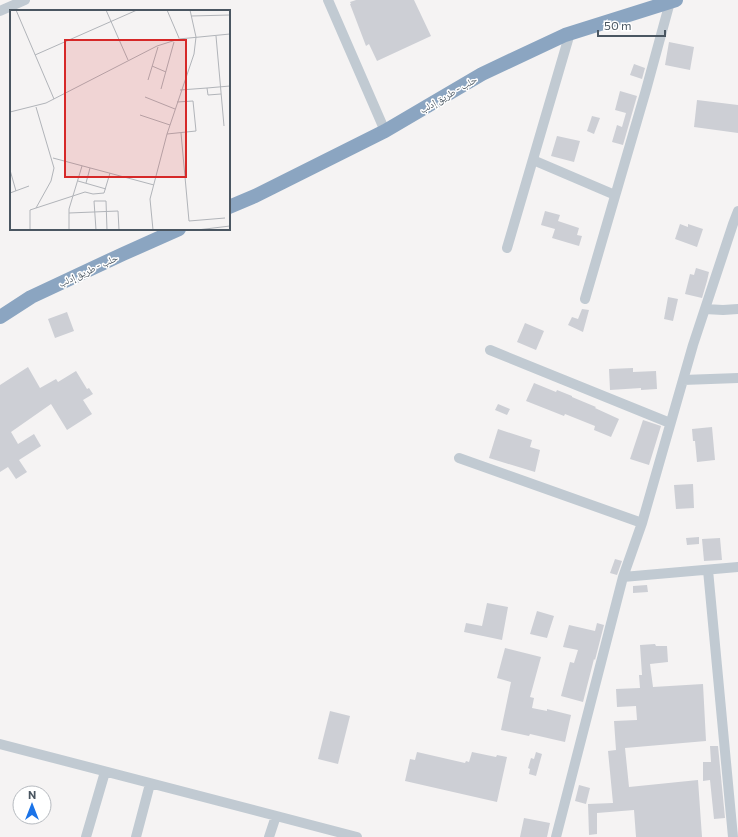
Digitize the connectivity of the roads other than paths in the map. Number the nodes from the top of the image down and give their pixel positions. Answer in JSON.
{"nodes":[{"id":1,"x":25,"y":0,"type":"edge"},
{"id":2,"x":328,"y":0,"type":"edge"},
{"id":3,"x":673,"y":1,"type":"edge"},
{"id":4,"x":0,"y":11,"type":"edge"},
{"id":5,"x":570,"y":33,"type":"junction"},
{"id":6,"x":385,"y":131,"type":"junction"},
{"id":7,"x":533,"y":160,"type":"junction"},
{"id":8,"x":615,"y":195,"type":"junction"},
{"id":9,"x":230,"y":208,"type":"edge"},
{"id":10,"x":738,"y":211,"type":"edge"},
{"id":11,"x":177,"y":230,"type":"edge"},
{"id":12,"x":507,"y":248,"type":"dead end"},
{"id":13,"x":585,"y":299,"type":"dead end"},
{"id":14,"x":705,"y":309,"type":"junction"},
{"id":15,"x":738,"y":309,"type":"edge"},
{"id":16,"x":0,"y":317,"type":"edge"},
{"id":17,"x":490,"y":350,"type":"dead end"},
{"id":18,"x":738,"y":378,"type":"edge"},
{"id":19,"x":683,"y":380,"type":"junction"},
{"id":20,"x":670,"y":422,"type":"junction"},
{"id":21,"x":459,"y":458,"type":"dead end"},
{"id":22,"x":642,"y":523,"type":"junction"},
{"id":23,"x":738,"y":567,"type":"edge"},
{"id":24,"x":708,"y":570,"type":"junction"},
{"id":25,"x":623,"y":577,"type":"junction"},
{"id":26,"x":0,"y":744,"type":"edge"},
{"id":27,"x":105,"y":772,"type":"junction"},
{"id":28,"x":150,"y":784,"type":"junction"},
{"id":29,"x":276,"y":816,"type":"junction"},
{"id":30,"x":86,"y":837,"type":"edge"},
{"id":31,"x":136,"y":837,"type":"edge"},
{"id":32,"x":269,"y":837,"type":"edge"},
{"id":33,"x":357,"y":837,"type":"edge"},
{"id":34,"x":556,"y":837,"type":"edge"},
{"id":35,"x":733,"y":837,"type":"edge"}],
"edges":[{"from":1,"to":4,"type":"street"},
{"from":2,"to":6,"type":"street"},
{"from":3,"to":5,"type":"highway","name":"حلب - طريق إدلب"},
{"from":3,"to":8,"type":"street"},
{"from":5,"to":6,"type":"highway","name":"حلب - طريق إدلب"},
{"from":5,"to":7,"type":"street"},
{"from":6,"to":9,"type":"highway","name":"حلب - طريق إدلب"},
{"from":7,"to":8,"type":"street"},
{"from":7,"to":12,"type":"street"},
{"from":8,"to":13,"type":"street"},
{"from":10,"to":14,"type":"street"},
{"from":11,"to":16,"type":"highway","name":"حلب - طريق إدلب"},
{"from":14,"to":15,"type":"street"},
{"from":14,"to":19,"type":"street"},
{"from":17,"to":20,"type":"street"},
{"from":18,"to":19,"type":"street"},
{"from":19,"to":20,"type":"street"},
{"from":20,"to":22,"type":"street"},
{"from":21,"to":22,"type":"street"},
{"from":22,"to":25,"type":"street"},
{"from":23,"to":24,"type":"street"},
{"from":24,"to":25,"type":"street"},
{"from":24,"to":35,"type":"street"},
{"from":25,"to":34,"type":"street"},
{"from":26,"to":27,"type":"street"},
{"from":27,"to":28,"type":"street"},
{"from":27,"to":30,"type":"street"},
{"from":28,"to":29,"type":"street"},
{"from":28,"to":31,"type":"street"},
{"from":29,"to":32,"type":"street"},
{"from":29,"to":33,"type":"street"}]}
